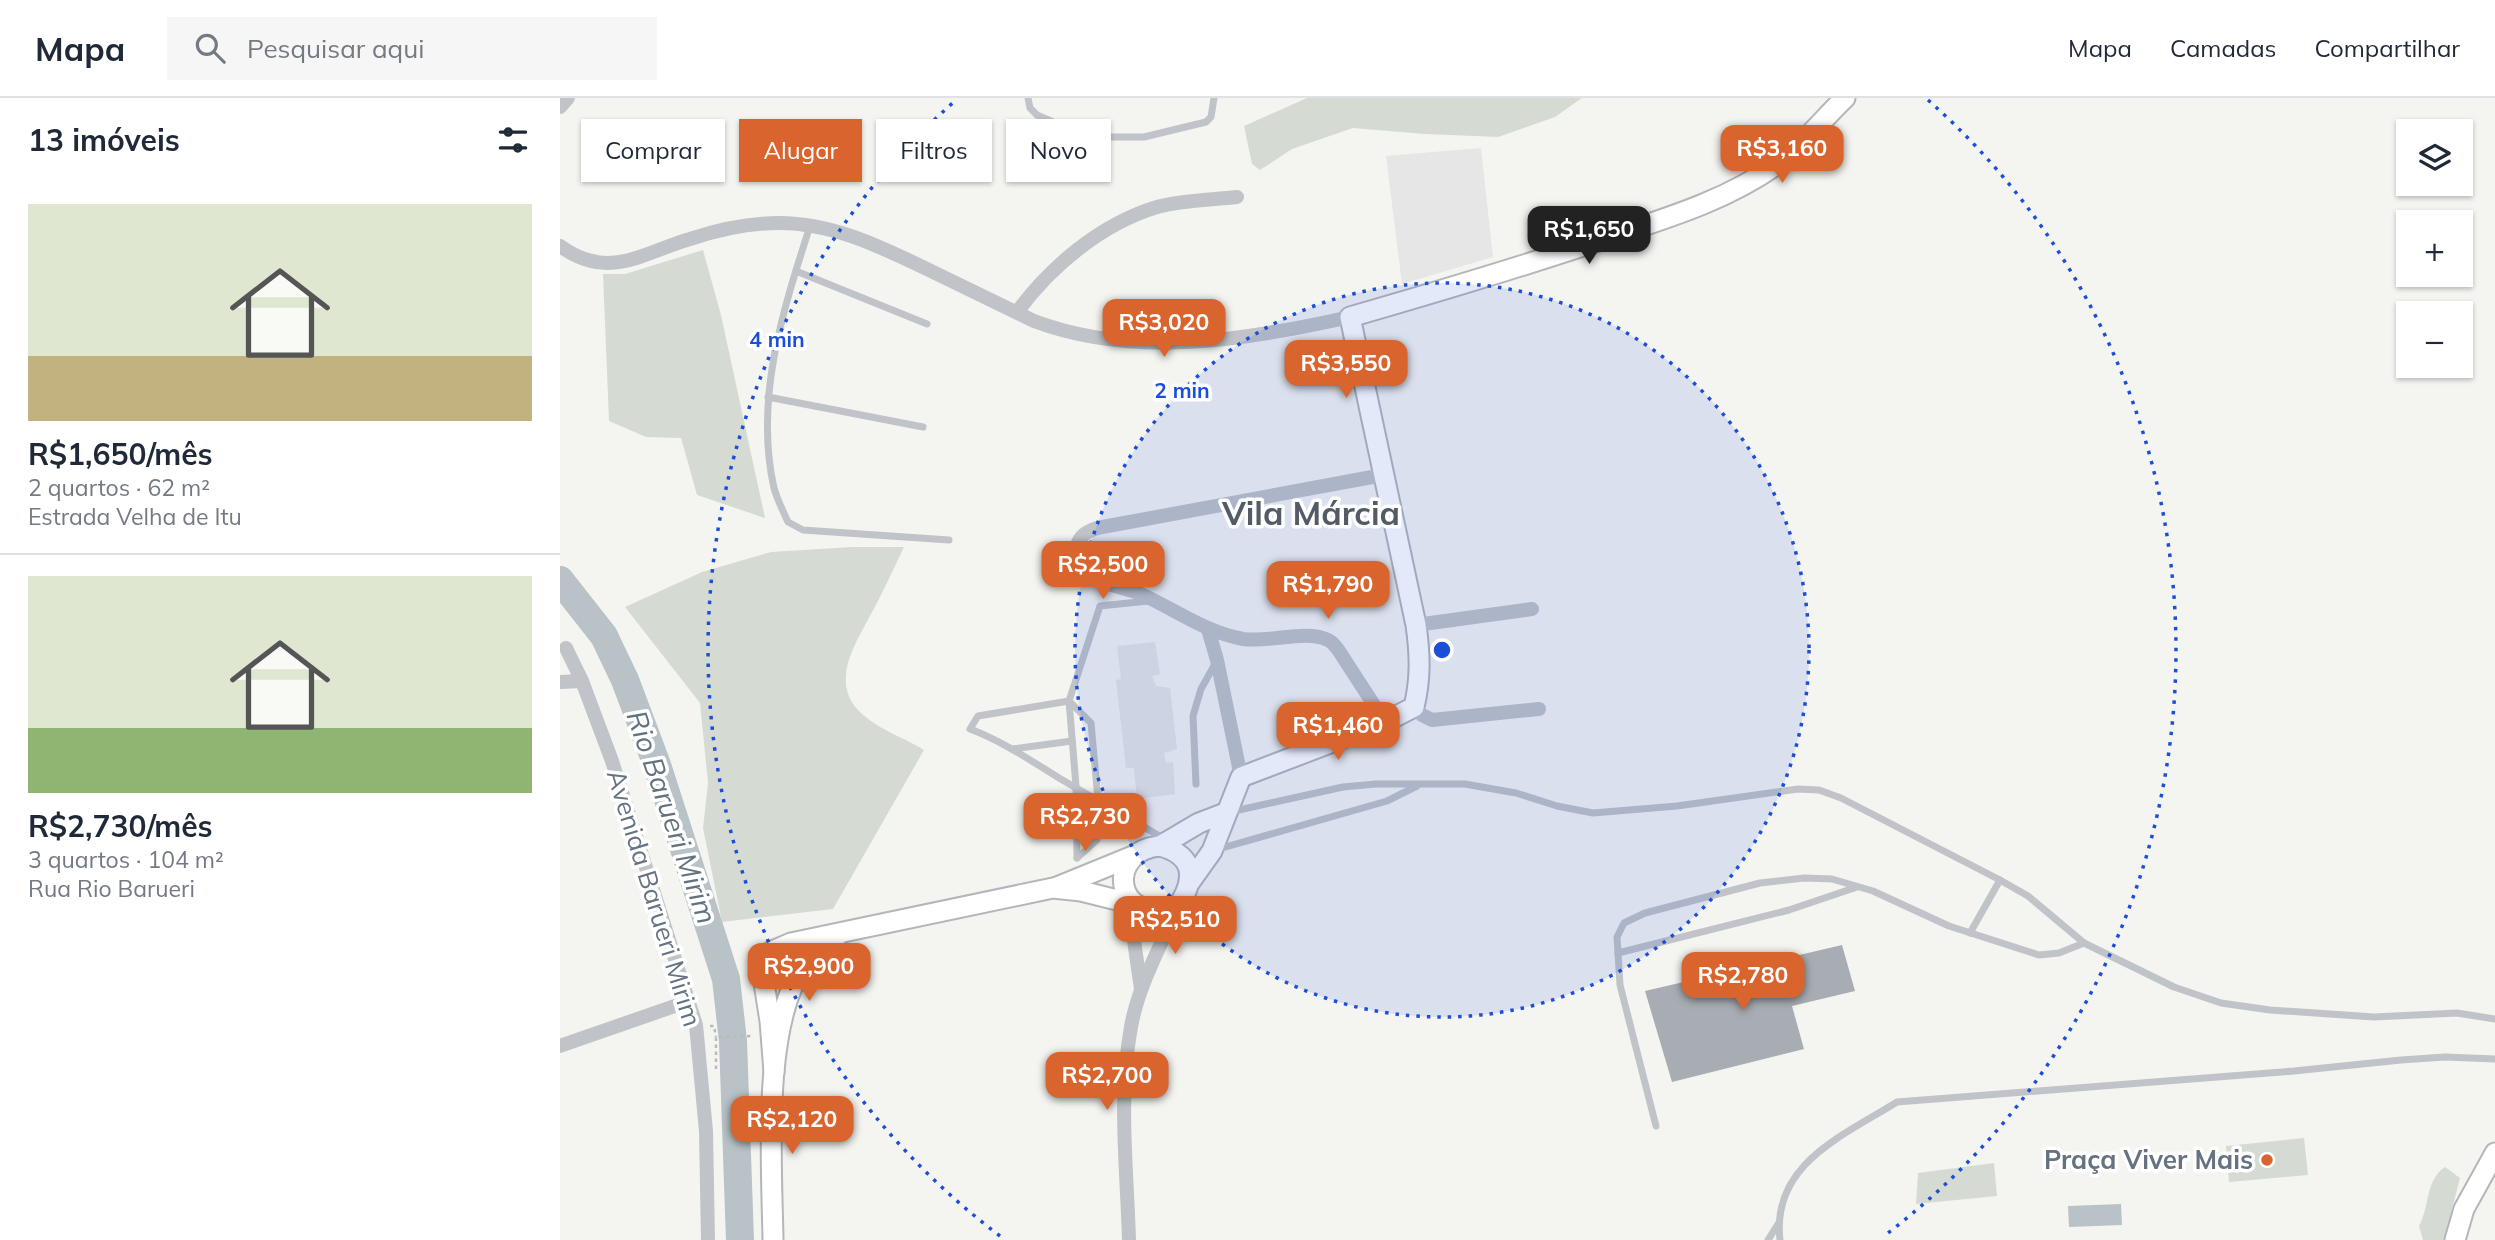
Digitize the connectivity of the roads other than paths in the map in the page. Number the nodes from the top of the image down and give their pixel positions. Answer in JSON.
{"nodes":[{"id":1,"x":568,"y":98,"type":"edge"},
{"id":2,"x":1028,"y":98,"type":"edge"},
{"id":3,"x":1214,"y":98,"type":"edge"},
{"id":4,"x":1845,"y":98,"type":"edge"},
{"id":5,"x":560,"y":107,"type":"edge"},
{"id":6,"x":1237,"y":197,"type":"dead end"},
{"id":7,"x":811,"y":224,"type":"junction"},
{"id":8,"x":560,"y":246,"type":"edge"},
{"id":9,"x":796,"y":271,"type":"junction"},
{"id":10,"x":1017,"y":313,"type":"junction"},
{"id":11,"x":1350,"y":317,"type":"junction"},
{"id":12,"x":927,"y":324,"type":"dead end"},
{"id":13,"x":768,"y":397,"type":"junction"},
{"id":14,"x":923,"y":427,"type":"dead end"},
{"id":15,"x":1382,"y":475,"type":"junction"},
{"id":16,"x":949,"y":540,"type":"dead end"},
{"id":17,"x":1152,"y":600,"type":"junction"},
{"id":18,"x":1532,"y":609,"type":"dead end"},
{"id":19,"x":1416,"y":625,"type":"junction"},
{"id":20,"x":1208,"y":629,"type":"junction"},
{"id":21,"x":566,"y":648,"type":"dead end"},
{"id":22,"x":1217,"y":660,"type":"junction"},
{"id":23,"x":582,"y":681,"type":"junction"},
{"id":24,"x":560,"y":682,"type":"edge"},
{"id":25,"x":1069,"y":701,"type":"junction"},
{"id":26,"x":1414,"y":707,"type":"junction"},
{"id":27,"x":1539,"y":709,"type":"dead end"},
{"id":28,"x":1385,"y":722,"type":"junction"},
{"id":29,"x":1072,"y":741,"type":"junction"},
{"id":30,"x":1012,"y":749,"type":"junction"},
{"id":31,"x":1241,"y":778,"type":"junction"},
{"id":32,"x":1196,"y":784,"type":"dead end"},
{"id":33,"x":1420,"y":784,"type":"junction"},
{"id":34,"x":1076,"y":788,"type":"junction"},
{"id":35,"x":1098,"y":800,"type":"junction"},
{"id":36,"x":1225,"y":813,"type":"junction"},
{"id":37,"x":1164,"y":844,"type":"junction"},
{"id":38,"x":1212,"y":851,"type":"junction"},
{"id":39,"x":1133,"y":856,"type":"junction"},
{"id":40,"x":2000,"y":880,"type":"junction"},
{"id":41,"x":1190,"y":882,"type":"junction"},
{"id":42,"x":1858,"y":886,"type":"junction"},
{"id":43,"x":1053,"y":888,"type":"junction"},
{"id":44,"x":1132,"y":901,"type":"junction"},
{"id":45,"x":1177,"y":908,"type":"junction"},
{"id":46,"x":843,"y":932,"type":"junction"},
{"id":47,"x":1970,"y":933,"type":"junction"},
{"id":48,"x":2084,"y":943,"type":"junction"},
{"id":49,"x":1618,"y":953,"type":"junction"},
{"id":50,"x":1142,"y":990,"type":"junction"},
{"id":51,"x":689,"y":1001,"type":"junction"},
{"id":52,"x":2495,"y":1019,"type":"edge"},
{"id":53,"x":560,"y":1046,"type":"edge"},
{"id":54,"x":2495,"y":1059,"type":"edge"},
{"id":55,"x":774,"y":1072,"type":"junction"},
{"id":56,"x":1656,"y":1126,"type":"dead end"},
{"id":57,"x":2495,"y":1153,"type":"edge"},
{"id":58,"x":1778,"y":1224,"type":"junction"},
{"id":59,"x":708,"y":1240,"type":"edge"},
{"id":60,"x":773,"y":1240,"type":"edge"},
{"id":61,"x":1129,"y":1240,"type":"edge"},
{"id":62,"x":1768,"y":1240,"type":"edge"},
{"id":63,"x":1780,"y":1240,"type":"edge"},
{"id":64,"x":2455,"y":1240,"type":"edge"}],
"edges":[{"from":1,"to":5,"type":"street"},
{"from":2,"to":3,"type":"lane"},
{"from":4,"to":11,"type":"street"},
{"from":6,"to":10,"type":"street"},
{"from":7,"to":8,"type":"street"},
{"from":7,"to":9,"type":"lane"},
{"from":7,"to":10,"type":"street"},
{"from":9,"to":12,"type":"lane"},
{"from":9,"to":13,"type":"lane"},
{"from":10,"to":11,"type":"street"},
{"from":11,"to":15,"type":"street"},
{"from":13,"to":14,"type":"lane"},
{"from":13,"to":16,"type":"lane"},
{"from":15,"to":17,"type":"street"},
{"from":15,"to":19,"type":"street"},
{"from":17,"to":20,"type":"street"},
{"from":17,"to":25,"type":"lane"},
{"from":18,"to":19,"type":"street"},
{"from":19,"to":26,"type":"street"},
{"from":20,"to":22,"type":"street"},
{"from":20,"to":28,"type":"street"},
{"from":21,"to":23,"type":"street","name":"Avenida Barueri Mirim"},
{"from":22,"to":31,"type":"street"},
{"from":22,"to":32,"type":"lane"},
{"from":23,"to":24,"type":"street"},
{"from":23,"to":51,"type":"street","name":"Avenida Barueri Mirim"},
{"from":25,"to":29,"type":"lane"},
{"from":25,"to":30,"type":"lane"},
{"from":25,"to":35,"type":"lane"},
{"from":26,"to":27,"type":"street"},
{"from":26,"to":28,"type":"street"},
{"from":28,"to":31,"type":"street"},
{"from":29,"to":30,"type":"lane"},
{"from":29,"to":34,"type":"lane"},
{"from":30,"to":34,"type":"lane"},
{"from":31,"to":36,"type":"street"},
{"from":33,"to":36,"type":"lane"},
{"from":33,"to":38,"type":"lane"},
{"from":33,"to":40,"type":"lane"},
{"from":34,"to":35,"type":"lane"},
{"from":34,"to":35,"type":"lane"},
{"from":35,"to":37,"type":"lane"},
{"from":36,"to":37,"type":"street"},
{"from":36,"to":38,"type":"street"},
{"from":37,"to":39,"type":"street"},
{"from":37,"to":41,"type":"street"},
{"from":38,"to":41,"type":"street"},
{"from":39,"to":43,"type":"street"},
{"from":39,"to":44,"type":"street"},
{"from":40,"to":47,"type":"lane"},
{"from":40,"to":48,"type":"lane"},
{"from":41,"to":45,"type":"street"},
{"from":42,"to":47,"type":"lane"},
{"from":42,"to":49,"type":"lane"},
{"from":42,"to":49,"type":"lane"},
{"from":43,"to":44,"type":"street"},
{"from":43,"to":46,"type":"street"},
{"from":44,"to":45,"type":"street"},
{"from":44,"to":50,"type":"street"},
{"from":45,"to":50,"type":"street"},
{"from":46,"to":55,"type":"street"},
{"from":46,"to":55,"type":"street"},
{"from":47,"to":48,"type":"lane"},
{"from":48,"to":52,"type":"lane"},
{"from":49,"to":56,"type":"lane"},
{"from":50,"to":61,"type":"street"},
{"from":51,"to":53,"type":"street"},
{"from":51,"to":59,"type":"street","name":"Avenida Barueri Mirim"},
{"from":54,"to":58,"type":"lane"},
{"from":55,"to":60,"type":"street"},
{"from":57,"to":64,"type":"street"},
{"from":58,"to":62,"type":"lane"},
{"from":58,"to":63,"type":"lane"}]}
